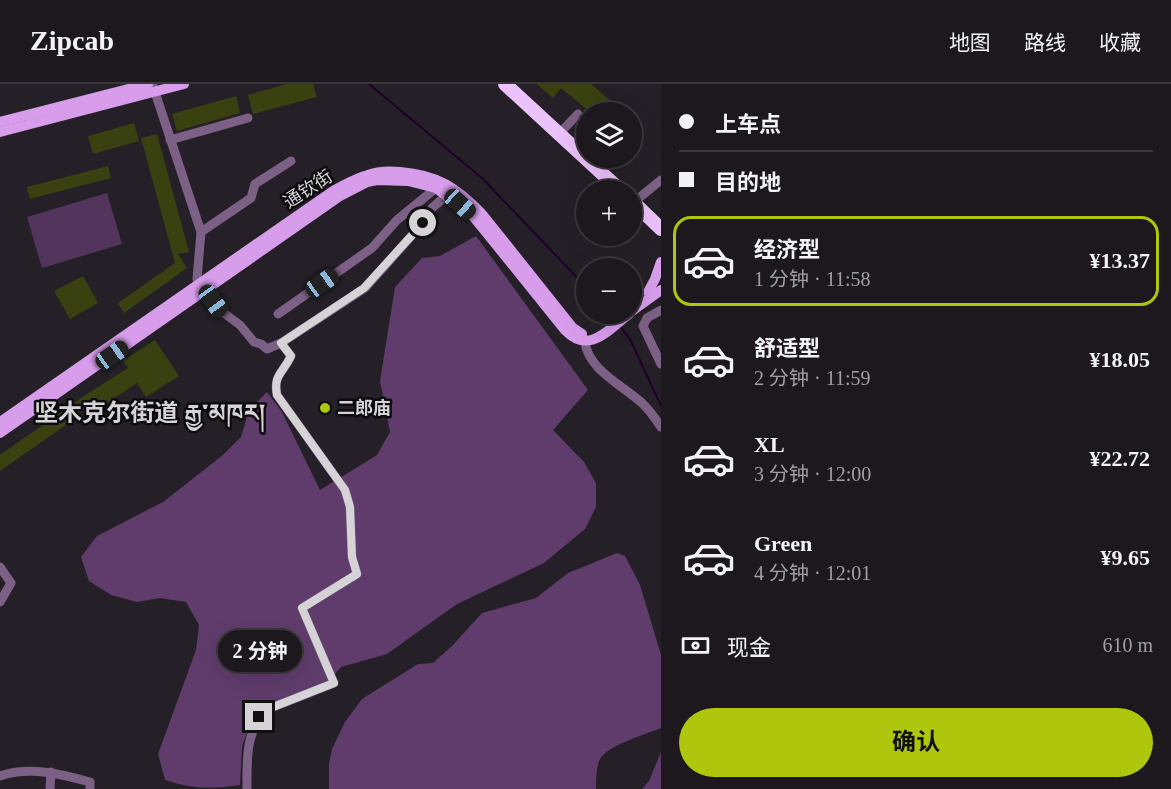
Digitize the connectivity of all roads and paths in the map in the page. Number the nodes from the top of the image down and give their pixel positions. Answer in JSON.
{"nodes":[{"id":1,"x":184,"y":84,"type":"edge"},
{"id":2,"x":505,"y":84,"type":"edge"},
{"id":3,"x":152,"y":87,"type":"edge"},
{"id":4,"x":576,"y":116,"type":"edge"},
{"id":5,"x":248,"y":118,"type":"dead end"},
{"id":6,"x":0,"y":122,"type":"edge"},
{"id":7,"x":0,"y":132,"type":"edge"},
{"id":8,"x":559,"y":134,"type":"junction"},
{"id":9,"x":170,"y":140,"type":"junction"},
{"id":10,"x":291,"y":161,"type":"dead end"},
{"id":11,"x":609,"y":180,"type":"edge"},
{"id":12,"x":661,"y":180,"type":"edge"},
{"id":13,"x":436,"y":188,"type":"junction"},
{"id":14,"x":642,"y":194,"type":"edge"},
{"id":15,"x":447,"y":195,"type":"junction"},
{"id":16,"x":642,"y":211,"type":"edge"},
{"id":17,"x":661,"y":229,"type":"edge"},
{"id":18,"x":201,"y":232,"type":"junction"},
{"id":19,"x":661,"y":262,"type":"edge"},
{"id":20,"x":661,"y":282,"type":"edge"},
{"id":21,"x":203,"y":287,"type":"junction"},
{"id":22,"x":655,"y":293,"type":"edge"},
{"id":23,"x":642,"y":302,"type":"edge"},
{"id":24,"x":661,"y":310,"type":"edge"},
{"id":25,"x":278,"y":314,"type":"dead end"},
{"id":26,"x":607,"y":324,"type":"edge"},
{"id":27,"x":610,"y":324,"type":"edge"},
{"id":28,"x":598,"y":333,"type":"junction"},
{"id":29,"x":585,"y":342,"type":"junction"},
{"id":30,"x":281,"y":343,"type":"junction"},
{"id":31,"x":661,"y":364,"type":"edge"},
{"id":32,"x":0,"y":422,"type":"edge"},
{"id":33,"x":661,"y":427,"type":"edge"},
{"id":34,"x":0,"y":433,"type":"edge"},
{"id":35,"x":0,"y":567,"type":"edge"},
{"id":36,"x":0,"y":602,"type":"edge"},
{"id":37,"x":51,"y":772,"type":"junction"},
{"id":38,"x":0,"y":776,"type":"edge"},
{"id":39,"x":50,"y":789,"type":"edge"},
{"id":40,"x":90,"y":789,"type":"edge"},
{"id":41,"x":248,"y":789,"type":"edge"}],
"edges":[{"from":1,"to":3,"type":"main road"},
{"from":2,"to":8,"type":"highway"},
{"from":3,"to":6,"type":"main road"},
{"from":3,"to":7,"type":"main road"},
{"from":3,"to":9,"type":"street"},
{"from":4,"to":8,"type":"street"},
{"from":5,"to":9,"type":"street"},
{"from":8,"to":11,"type":"highway"},
{"from":9,"to":18,"type":"street"},
{"from":10,"to":18,"type":"street"},
{"from":12,"to":14,"type":"street"},
{"from":13,"to":15,"type":"main road"},
{"from":13,"to":21,"type":"main road"},
{"from":13,"to":25,"type":"street"},
{"from":15,"to":29,"type":"main road"},
{"from":15,"to":30,"type":"street"},
{"from":16,"to":17,"type":"highway"},
{"from":18,"to":21,"type":"street"},
{"from":19,"to":22,"type":"main road"},
{"from":20,"to":22,"type":"main road"},
{"from":21,"to":28,"type":"main road","name":"通钦街"},
{"from":21,"to":30,"type":"street"},
{"from":21,"to":32,"type":"main road","name":"通钦街"},
{"from":21,"to":34,"type":"main road"},
{"from":22,"to":23,"type":"main road"},
{"from":24,"to":31,"type":"street"},
{"from":26,"to":28,"type":"main road"},
{"from":27,"to":28,"type":"main road"},
{"from":28,"to":29,"type":"main road"},
{"from":29,"to":33,"type":"street"},
{"from":30,"to":41,"type":"street"},
{"from":35,"to":36,"type":"street"},
{"from":37,"to":38,"type":"street"},
{"from":37,"to":39,"type":"street"},
{"from":37,"to":40,"type":"street"}]}
